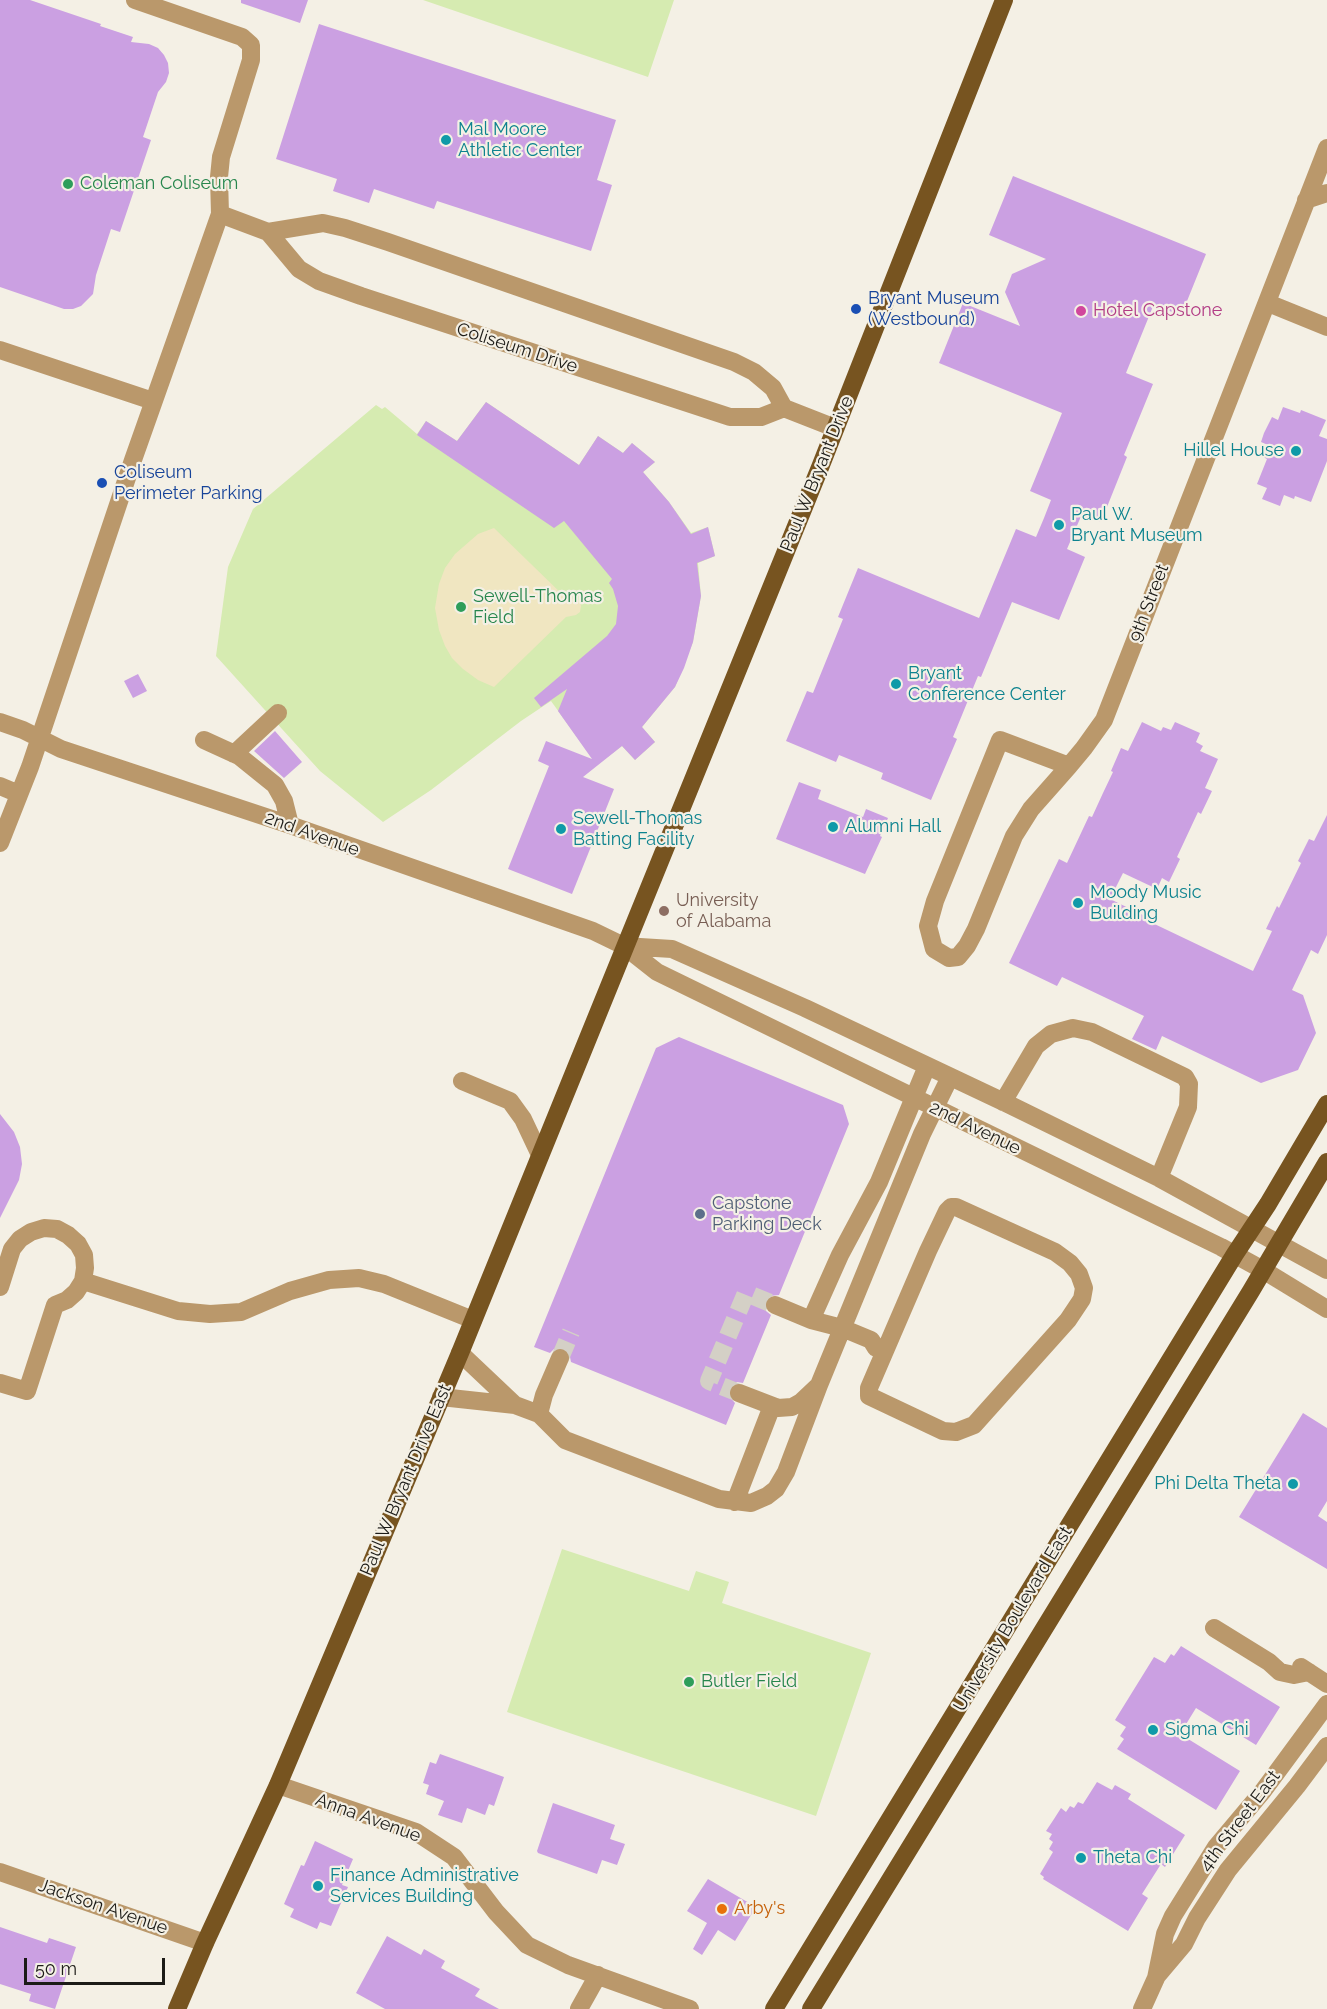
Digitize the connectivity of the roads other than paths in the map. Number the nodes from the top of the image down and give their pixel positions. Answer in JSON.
{"nodes":[{"id":1,"x":135,"y":0,"type":"edge"},
{"id":2,"x":1004,"y":0,"type":"edge"},
{"id":3,"x":1327,"y":148,"type":"edge"},
{"id":4,"x":1327,"y":193,"type":"edge"},
{"id":5,"x":1306,"y":200,"type":"junction"},
{"id":6,"x":220,"y":214,"type":"junction"},
{"id":7,"x":268,"y":232,"type":"junction"},
{"id":8,"x":1268,"y":303,"type":"junction"},
{"id":9,"x":1327,"y":327,"type":"edge"},
{"id":10,"x":0,"y":350,"type":"edge"},
{"id":11,"x":153,"y":401,"type":"junction"},
{"id":12,"x":784,"y":408,"type":"junction"},
{"id":13,"x":835,"y":428,"type":"junction"},
{"id":14,"x":278,"y":713,"type":"dead end"},
{"id":15,"x":0,"y":722,"type":"edge"},
{"id":16,"x":38,"y":736,"type":"junction"},
{"id":17,"x":204,"y":740,"type":"dead end"},
{"id":18,"x":234,"y":753,"type":"junction"},
{"id":19,"x":1069,"y":766,"type":"junction"},
{"id":20,"x":0,"y":786,"type":"edge"},
{"id":21,"x":19,"y":794,"type":"junction"},
{"id":22,"x":290,"y":825,"type":"junction"},
{"id":23,"x":0,"y":843,"type":"edge"},
{"id":24,"x":624,"y":946,"type":"junction"},
{"id":25,"x":927,"y":1066,"type":"junction"},
{"id":26,"x":950,"y":1077,"type":"junction"},
{"id":27,"x":462,"y":1081,"type":"dead end"},
{"id":28,"x":913,"y":1097,"type":"junction"},
{"id":29,"x":1003,"y":1102,"type":"junction"},
{"id":30,"x":1327,"y":1104,"type":"edge"},
{"id":31,"x":935,"y":1108,"type":"junction"},
{"id":32,"x":540,"y":1155,"type":"junction"},
{"id":33,"x":1327,"y":1162,"type":"edge"},
{"id":34,"x":1159,"y":1178,"type":"junction"},
{"id":35,"x":1252,"y":1229,"type":"junction"},
{"id":36,"x":1279,"y":1243,"type":"junction"},
{"id":37,"x":1235,"y":1254,"type":"junction"},
{"id":38,"x":1263,"y":1270,"type":"junction"},
{"id":39,"x":1327,"y":1270,"type":"edge"},
{"id":40,"x":83,"y":1281,"type":"junction"},
{"id":41,"x":0,"y":1287,"type":"edge"},
{"id":42,"x":775,"y":1305,"type":"tunnel mouth"},
{"id":43,"x":1327,"y":1309,"type":"edge"},
{"id":44,"x":473,"y":1320,"type":"junction"},
{"id":45,"x":811,"y":1320,"type":"junction"},
{"id":46,"x":840,"y":1334,"type":"junction"},
{"id":47,"x":881,"y":1349,"type":"junction"},
{"id":48,"x":460,"y":1353,"type":"junction"},
{"id":49,"x":560,"y":1358,"type":"tunnel mouth"},
{"id":50,"x":0,"y":1383,"type":"edge"},
{"id":51,"x":819,"y":1385,"type":"junction"},
{"id":52,"x":739,"y":1393,"type":"tunnel mouth"},
{"id":53,"x":441,"y":1397,"type":"junction"},
{"id":54,"x":515,"y":1405,"type":"junction"},
{"id":55,"x":772,"y":1406,"type":"junction"},
{"id":56,"x":539,"y":1414,"type":"junction"},
{"id":57,"x":735,"y":1502,"type":"junction"},
{"id":58,"x":1214,"y":1628,"type":"dead end"},
{"id":59,"x":1327,"y":1684,"type":"edge"},
{"id":60,"x":1327,"y":1704,"type":"edge"},
{"id":61,"x":1327,"y":1746,"type":"edge"},
{"id":62,"x":278,"y":1785,"type":"junction"},
{"id":63,"x":0,"y":1872,"type":"edge"},
{"id":64,"x":205,"y":1943,"type":"junction"},
{"id":65,"x":598,"y":1975,"type":"junction"},
{"id":66,"x":1156,"y":1978,"type":"junction"},
{"id":67,"x":177,"y":2009,"type":"edge"},
{"id":68,"x":579,"y":2009,"type":"edge"},
{"id":69,"x":690,"y":2009,"type":"edge"},
{"id":70,"x":774,"y":2009,"type":"edge"},
{"id":71,"x":811,"y":2009,"type":"edge"},
{"id":72,"x":1142,"y":2009,"type":"edge"}],
"edges":[{"from":1,"to":6,"type":"street"},
{"from":2,"to":13,"type":"main road","name":"Paul W Bryant Drive"},
{"from":3,"to":5,"type":"street","name":"9th Street"},
{"from":4,"to":5,"type":"street"},
{"from":5,"to":8,"type":"street","name":"9th Street"},
{"from":6,"to":7,"type":"street","name":"Coliseum Drive"},
{"from":6,"to":11,"type":"street"},
{"from":7,"to":12,"type":"street","name":"Coliseum Drive"},
{"from":7,"to":12,"type":"street","name":"Coliseum Drive"},
{"from":8,"to":9,"type":"street"},
{"from":8,"to":19,"type":"street","name":"9th Street"},
{"from":10,"to":11,"type":"street"},
{"from":11,"to":16,"type":"street"},
{"from":12,"to":13,"type":"street"},
{"from":13,"to":24,"type":"main road","name":"Paul W Bryant Drive"},
{"from":14,"to":18,"type":"street"},
{"from":15,"to":16,"type":"street","name":"2nd Avenue"},
{"from":16,"to":21,"type":"street"},
{"from":16,"to":22,"type":"street","name":"2nd Avenue"},
{"from":17,"to":18,"type":"street"},
{"from":18,"to":22,"type":"street"},
{"from":19,"to":19,"type":"street","name":"9th Street"},
{"from":20,"to":21,"type":"street"},
{"from":21,"to":23,"type":"street"},
{"from":22,"to":24,"type":"street","name":"2nd Avenue"},
{"from":24,"to":25,"type":"street","name":"2nd Avenue"},
{"from":24,"to":28,"type":"street","name":"2nd Avenue"},
{"from":24,"to":32,"type":"main road","name":"Paul W Bryant Drive East"},
{"from":25,"to":26,"type":"street","name":"2nd Avenue"},
{"from":25,"to":28,"type":"street"},
{"from":26,"to":29,"type":"street","name":"2nd Avenue"},
{"from":26,"to":31,"type":"street"},
{"from":27,"to":32,"type":"street"},
{"from":28,"to":31,"type":"street","name":"2nd Avenue"},
{"from":28,"to":45,"type":"street"},
{"from":29,"to":34,"type":"street","name":"2nd Avenue"},
{"from":29,"to":34,"type":"street"},
{"from":30,"to":35,"type":"main road","name":"University Boulevard East"},
{"from":31,"to":37,"type":"street","name":"2nd Avenue"},
{"from":31,"to":46,"type":"street"},
{"from":32,"to":44,"type":"main road","name":"Paul W Bryant Drive East"},
{"from":33,"to":36,"type":"main road","name":"University Boulevard East"},
{"from":34,"to":35,"type":"street","name":"2nd Avenue"},
{"from":35,"to":36,"type":"street","name":"2nd Avenue"},
{"from":35,"to":37,"type":"main road","name":"University Boulevard East"},
{"from":36,"to":38,"type":"main road","name":"University Boulevard East"},
{"from":36,"to":39,"type":"street","name":"2nd Avenue"},
{"from":37,"to":38,"type":"street","name":"2nd Avenue"},
{"from":37,"to":70,"type":"main road","name":"University Boulevard East"},
{"from":38,"to":43,"type":"street","name":"2nd Avenue"},
{"from":38,"to":71,"type":"main road","name":"University Boulevard East"},
{"from":40,"to":41,"type":"street"},
{"from":40,"to":44,"type":"street"},
{"from":40,"to":50,"type":"street"},
{"from":42,"to":45,"type":"street"},
{"from":44,"to":48,"type":"main road","name":"Paul W Bryant Drive East"},
{"from":45,"to":46,"type":"street"},
{"from":46,"to":47,"type":"street"},
{"from":46,"to":51,"type":"street"},
{"from":47,"to":47,"type":"street"},
{"from":48,"to":53,"type":"main road","name":"Paul W Bryant Drive East"},
{"from":48,"to":54,"type":"street"},
{"from":49,"to":56,"type":"street"},
{"from":51,"to":55,"type":"street"},
{"from":51,"to":57,"type":"street"},
{"from":52,"to":55,"type":"street"},
{"from":53,"to":54,"type":"street"},
{"from":53,"to":62,"type":"main road","name":"Paul W Bryant Drive East"},
{"from":54,"to":56,"type":"street"},
{"from":55,"to":57,"type":"street"},
{"from":56,"to":57,"type":"street"},
{"from":58,"to":59,"type":"street"},
{"from":60,"to":66,"type":"street","name":"4th Street East"},
{"from":61,"to":66,"type":"street","name":"4th Street East"},
{"from":62,"to":64,"type":"main road","name":"Paul W Bryant Drive East"},
{"from":62,"to":65,"type":"street","name":"Anna Avenue"},
{"from":63,"to":64,"type":"street","name":"Jackson Avenue"},
{"from":64,"to":67,"type":"main road","name":"Paul W Bryant Drive East"},
{"from":65,"to":68,"type":"street"},
{"from":65,"to":69,"type":"street","name":"Anna Avenue"},
{"from":66,"to":72,"type":"street","name":"4th Street East"}]}
